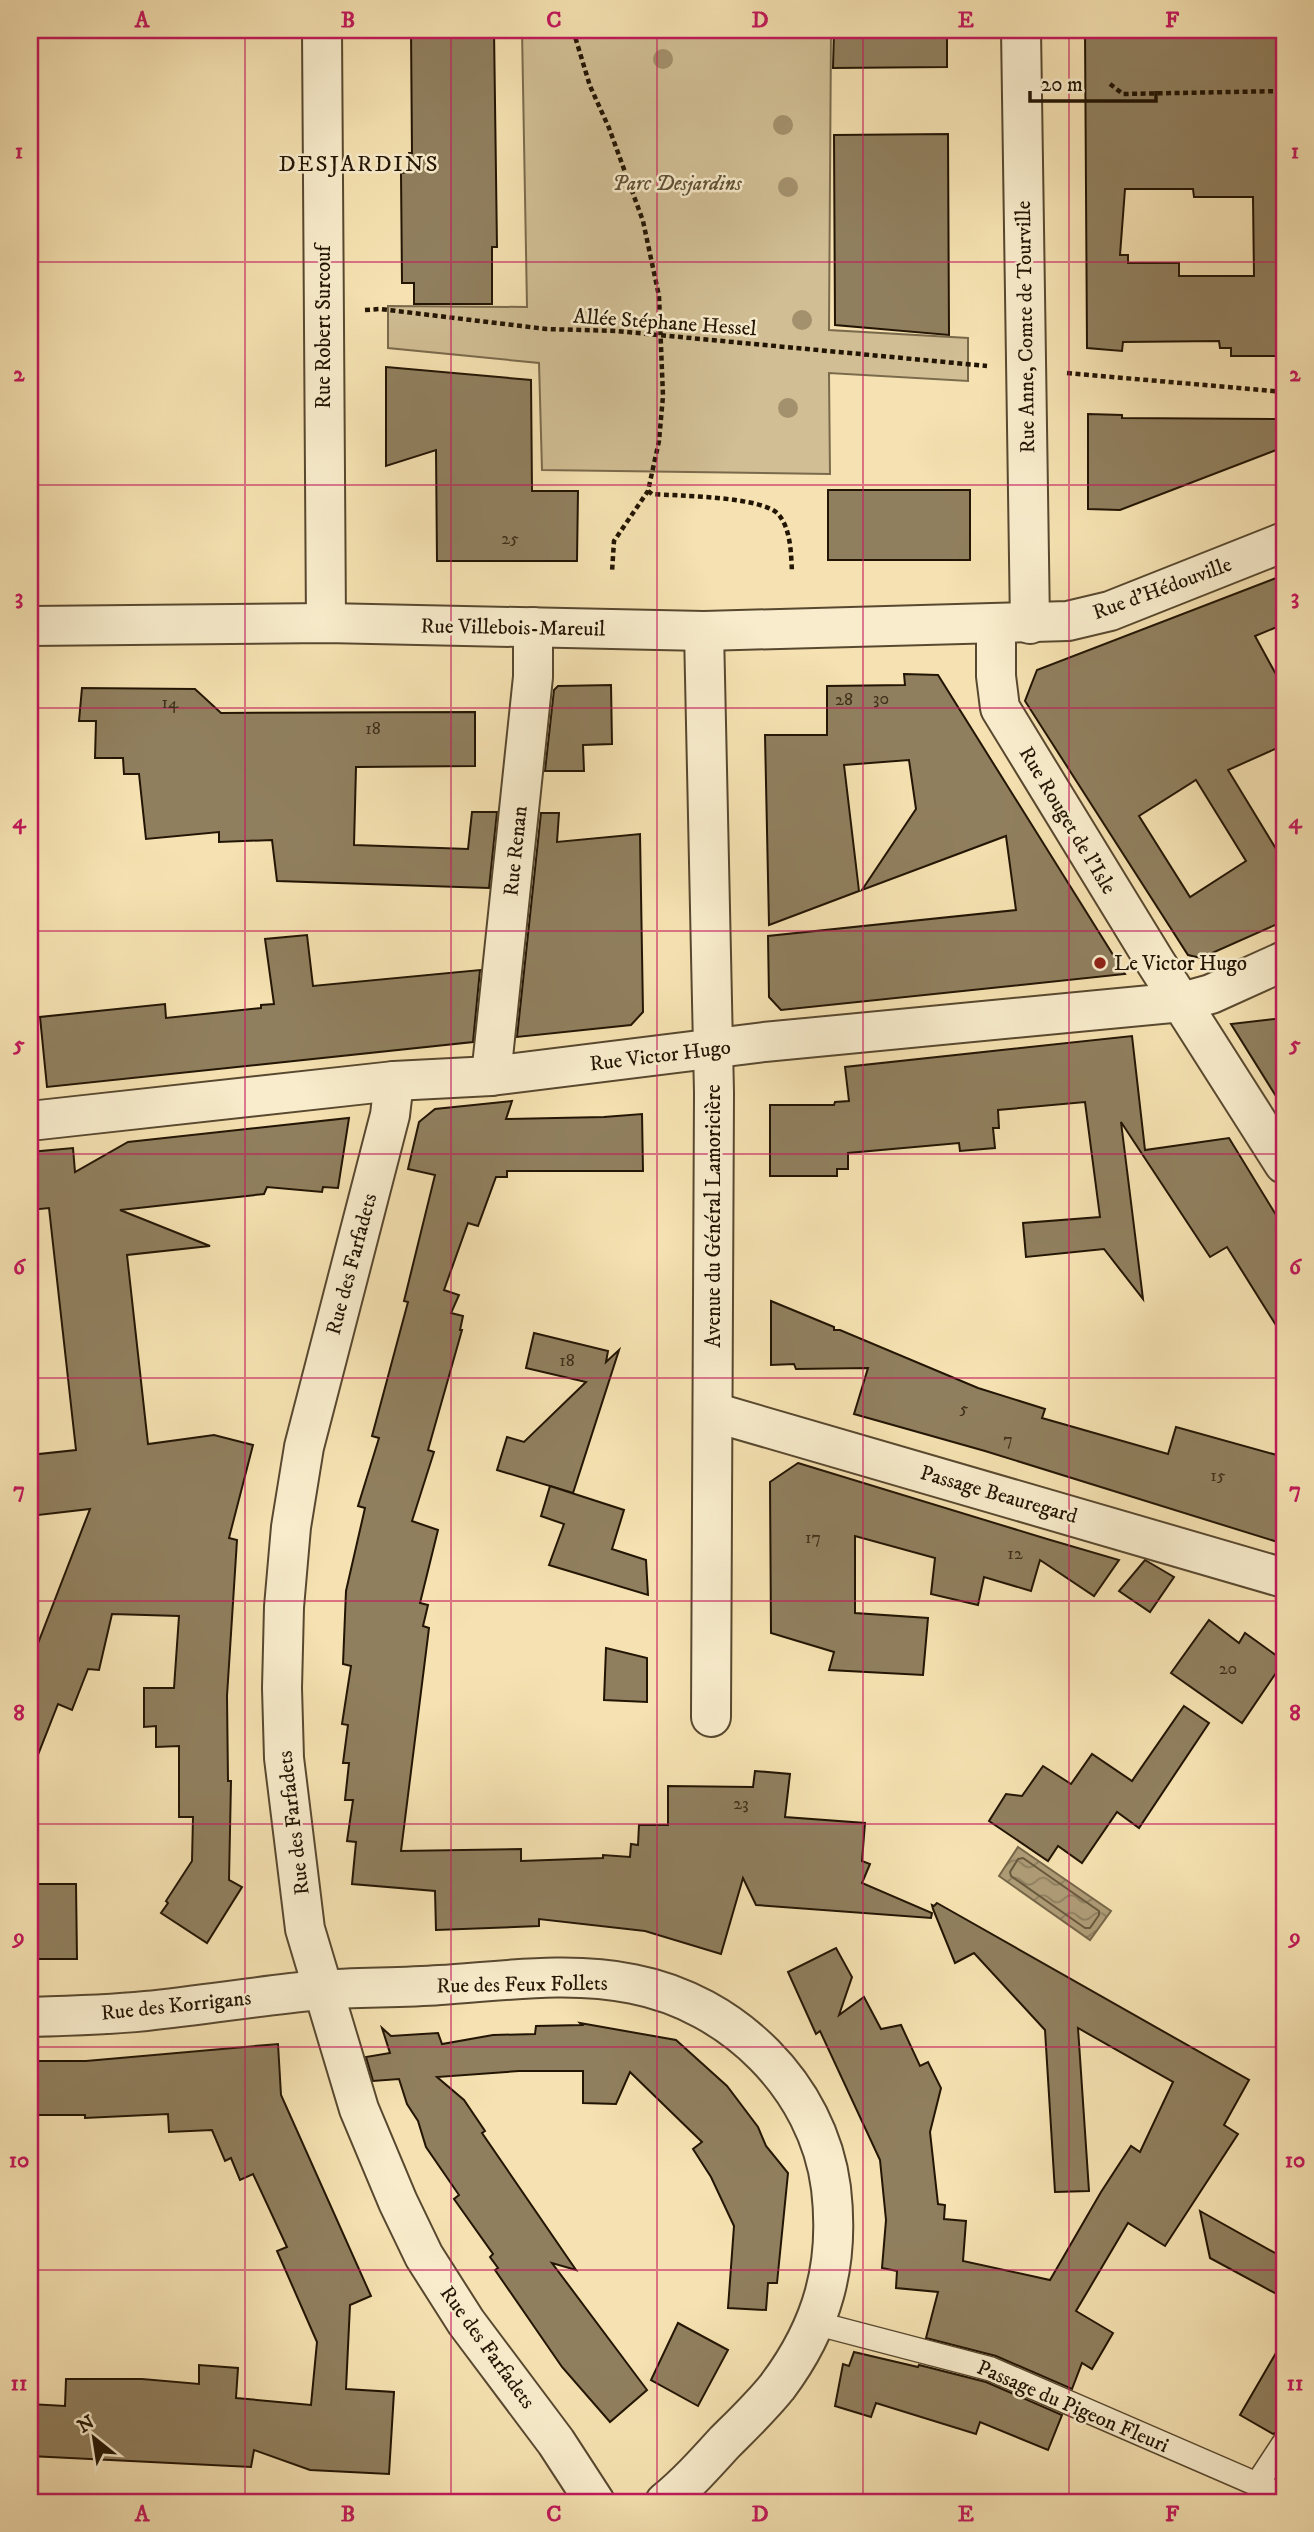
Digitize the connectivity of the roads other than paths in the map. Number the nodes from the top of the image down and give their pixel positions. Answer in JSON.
{"nodes":[{"id":1,"x":322,"y":30,"type":"edge"},
{"id":2,"x":1021,"y":30,"type":"edge"},
{"id":3,"x":1284,"y":542,"type":"edge"},
{"id":4,"x":326,"y":623,"type":"junction"},
{"id":5,"x":1013,"y":624,"type":"junction"},
{"id":6,"x":30,"y":626,"type":"edge"},
{"id":7,"x":533,"y":627,"type":"junction"},
{"id":8,"x":704,"y":631,"type":"junction"},
{"id":9,"x":1284,"y":961,"type":"edge"},
{"id":10,"x":1182,"y":1002,"type":"junction"},
{"id":11,"x":712,"y":1048,"type":"junction"},
{"id":12,"x":491,"y":1076,"type":"junction"},
{"id":13,"x":394,"y":1081,"type":"junction"},
{"id":14,"x":30,"y":1121,"type":"edge"},
{"id":15,"x":1284,"y":1164,"type":"edge"},
{"id":16,"x":713,"y":1412,"type":"junction"},
{"id":17,"x":1284,"y":1578,"type":"edge"},
{"id":18,"x":711,"y":1717,"type":"dead end"},
{"id":19,"x":322,"y":1990,"type":"junction"},
{"id":20,"x":30,"y":2017,"type":"edge"},
{"id":21,"x":816,"y":2323,"type":"junction"},
{"id":22,"x":1284,"y":2443,"type":"edge"},
{"id":23,"x":1257,"y":2484,"type":"junction"},
{"id":24,"x":1284,"y":2496,"type":"edge"},
{"id":25,"x":595,"y":2502,"type":"edge"},
{"id":26,"x":665,"y":2502,"type":"edge"}],
"edges":[{"from":1,"to":4,"type":"street","name":"Rue Robert Surcouf"},
{"from":2,"to":5,"type":"street","name":"Rue Anne, Comte de Tourville"},
{"from":3,"to":5,"type":"street","name":"Rue d'Hédouville"},
{"from":4,"to":6,"type":"street","name":"Rue Villebois-Mareuil"},
{"from":4,"to":7,"type":"street","name":"Rue Villebois-Mareuil"},
{"from":5,"to":8,"type":"street","name":"Rue Villebois-Mareuil"},
{"from":5,"to":10,"type":"street","name":"Rue Rouget de l'Isle"},
{"from":7,"to":8,"type":"street","name":"Rue Villebois-Mareuil"},
{"from":7,"to":12,"type":"street","name":"Rue Renan"},
{"from":8,"to":11,"type":"street","name":"Avenue du Général Lamoricière"},
{"from":9,"to":10,"type":"street","name":"Rue Victor Hugo"},
{"from":10,"to":11,"type":"street","name":"Rue Victor Hugo"},
{"from":10,"to":15,"type":"street","name":"Rue Rouget de l'Isle"},
{"from":11,"to":12,"type":"street","name":"Rue Victor Hugo"},
{"from":11,"to":16,"type":"street","name":"Avenue du Général Lamoricière"},
{"from":12,"to":13,"type":"street","name":"Rue Victor Hugo"},
{"from":13,"to":14,"type":"street","name":"Rue Victor Hugo"},
{"from":13,"to":19,"type":"street","name":"Rue des Farfadets"},
{"from":16,"to":17,"type":"street","name":"Passage Beauregard"},
{"from":16,"to":18,"type":"street","name":"Avenue du Général Lamoricière"},
{"from":19,"to":20,"type":"street","name":"Rue des Korrigans"},
{"from":19,"to":21,"type":"street","name":"Rue des Feux Follets"},
{"from":19,"to":25,"type":"street","name":"Rue des Farfadets"},
{"from":21,"to":23,"type":"lane","name":"Passage du Pigeon Fleuri"},
{"from":21,"to":26,"type":"street","name":"Rue des Feux Follets"},
{"from":22,"to":23,"type":"lane"},
{"from":23,"to":24,"type":"lane","name":"Passage du Pigeon Fleuri"}]}
